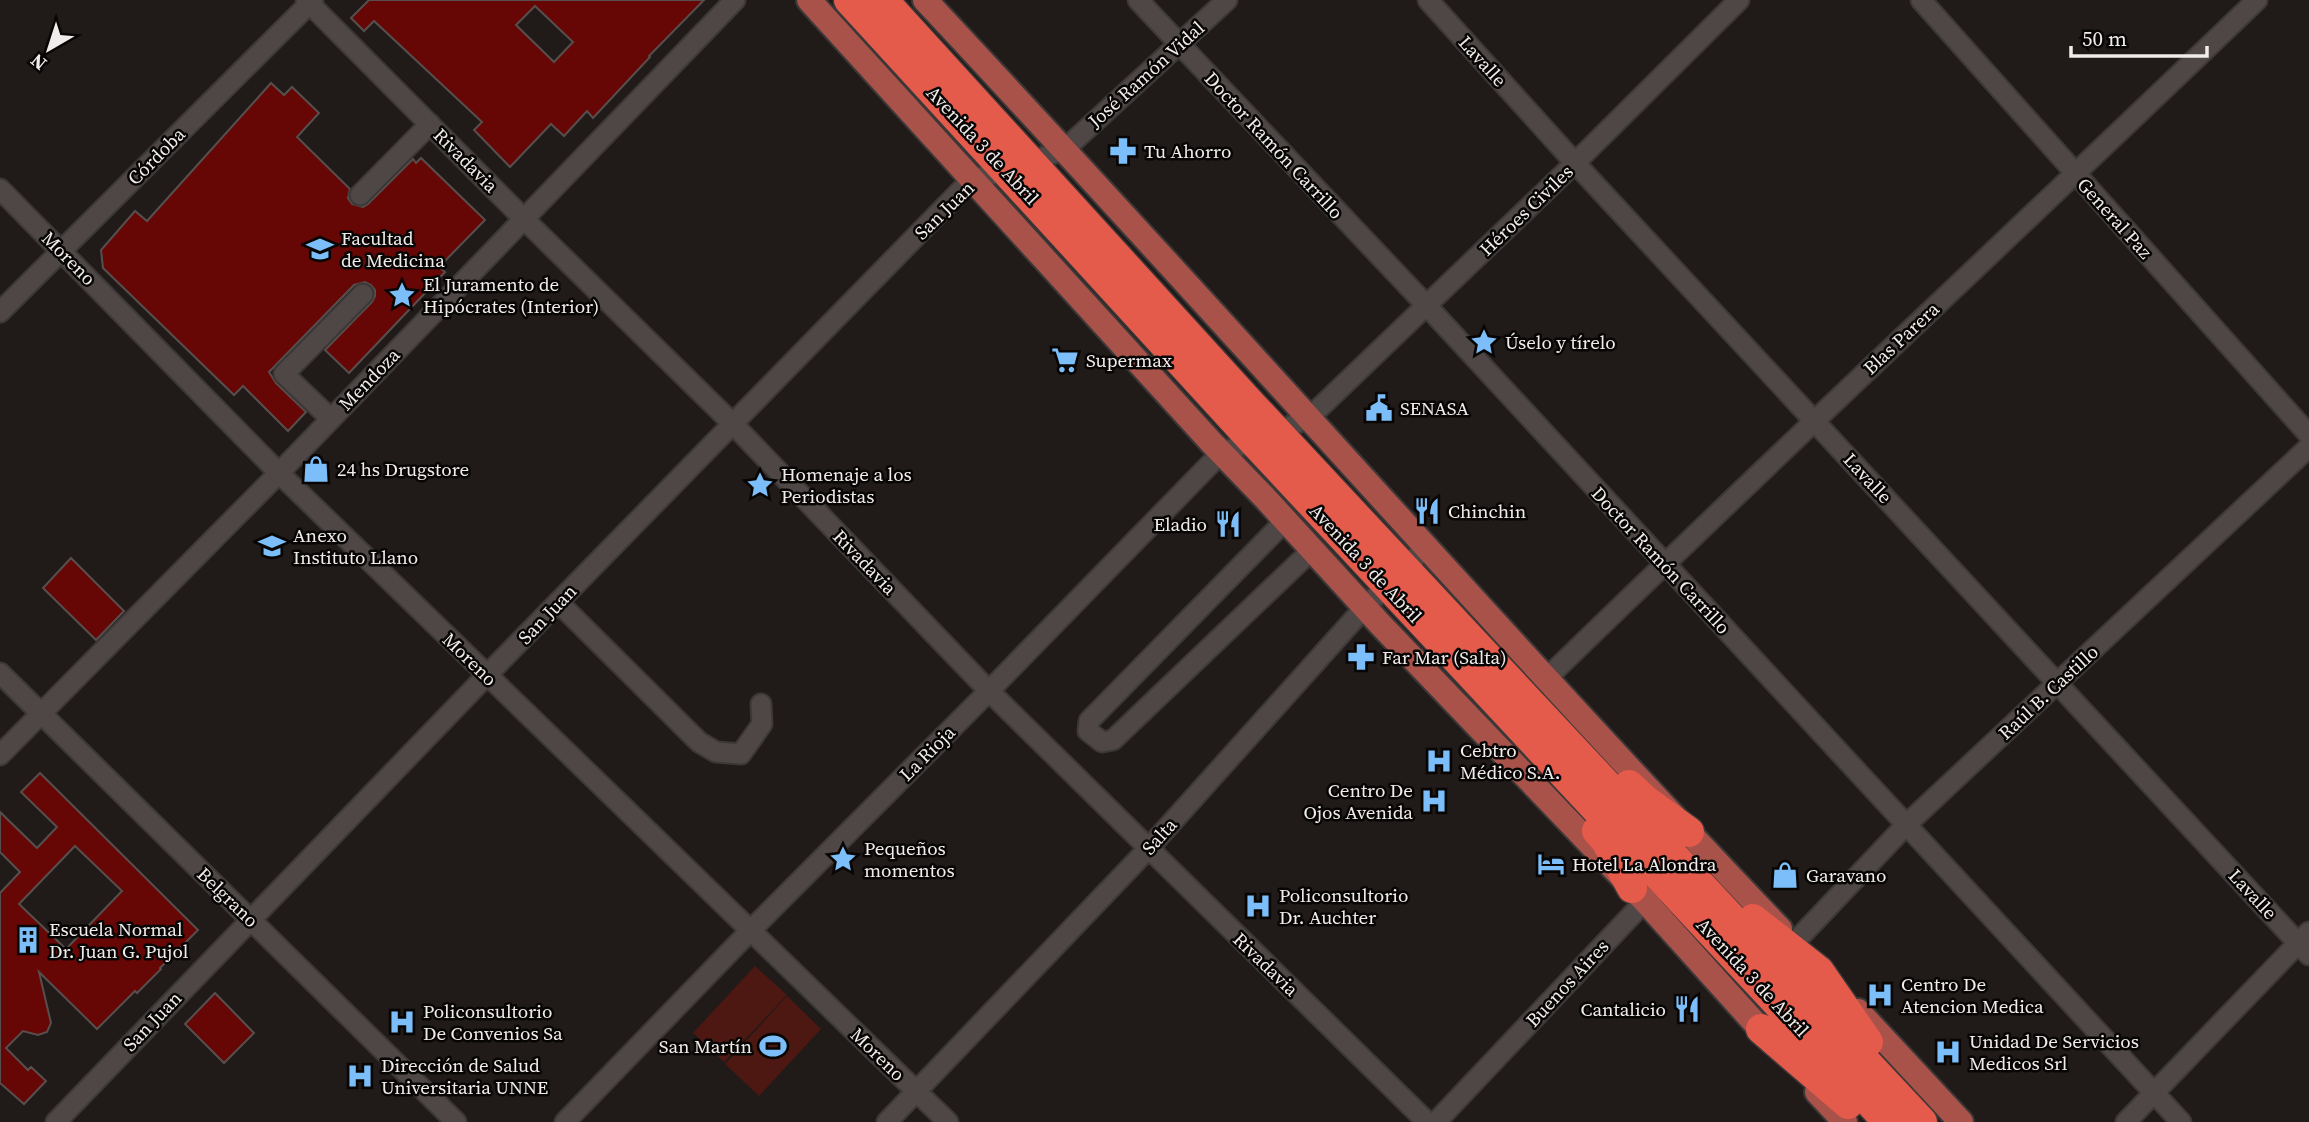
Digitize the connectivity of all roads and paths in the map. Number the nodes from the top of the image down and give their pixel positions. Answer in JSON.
{"nodes":[{"id":1,"x":735,"y":0,"type":"edge"},
{"id":2,"x":809,"y":0,"type":"edge"},
{"id":3,"x":849,"y":0,"type":"edge"},
{"id":4,"x":883,"y":0,"type":"edge"},
{"id":5,"x":925,"y":0,"type":"edge"},
{"id":6,"x":1138,"y":0,"type":"edge"},
{"id":7,"x":1227,"y":0,"type":"edge"},
{"id":8,"x":1428,"y":0,"type":"edge"},
{"id":9,"x":1740,"y":0,"type":"edge"},
{"id":10,"x":1921,"y":0,"type":"edge"},
{"id":11,"x":2257,"y":0,"type":"edge"},
{"id":12,"x":309,"y":1,"type":"edge"},
{"id":13,"x":1180,"y":45,"type":"junction"},
{"id":14,"x":430,"y":124,"type":"junction"},
{"id":15,"x":1065,"y":149,"type":"junction"},
{"id":16,"x":1575,"y":163,"type":"junction"},
{"id":17,"x":1020,"y":167,"type":"junction"},
{"id":18,"x":2076,"y":174,"type":"junction"},
{"id":19,"x":972,"y":179,"type":"junction"},
{"id":20,"x":0,"y":189,"type":"edge"},
{"id":21,"x":360,"y":195,"type":"dead end"},
{"id":22,"x":524,"y":219,"type":"junction"},
{"id":23,"x":62,"y":250,"type":"junction"},
{"id":24,"x":363,"y":294,"type":"dead end"},
{"id":25,"x":1427,"y":306,"type":"junction"},
{"id":26,"x":0,"y":312,"type":"edge"},
{"id":27,"x":1310,"y":417,"type":"junction"},
{"id":28,"x":331,"y":419,"type":"junction"},
{"id":29,"x":1814,"y":421,"type":"junction"},
{"id":30,"x":732,"y":423,"type":"junction"},
{"id":31,"x":2309,"y":435,"type":"edge"},
{"id":32,"x":1266,"y":437,"type":"junction"},
{"id":33,"x":2309,"y":447,"type":"edge"},
{"id":34,"x":1221,"y":453,"type":"junction"},
{"id":35,"x":279,"y":473,"type":"junction"},
{"id":36,"x":1285,"y":521,"type":"junction"},
{"id":37,"x":1427,"y":546,"type":"junction"},
{"id":38,"x":1312,"y":551,"type":"junction"},
{"id":39,"x":1664,"y":564,"type":"junction"},
{"id":40,"x":1396,"y":576,"type":"junction"},
{"id":41,"x":558,"y":602,"type":"junction"},
{"id":42,"x":1365,"y":607,"type":"junction"},
{"id":43,"x":1470,"y":657,"type":"junction"},
{"id":44,"x":0,"y":673,"type":"edge"},
{"id":45,"x":487,"y":675,"type":"junction"},
{"id":46,"x":1547,"y":678,"type":"junction"},
{"id":47,"x":2057,"y":683,"type":"junction"},
{"id":48,"x":989,"y":691,"type":"junction"},
{"id":49,"x":761,"y":704,"type":"dead end"},
{"id":50,"x":40,"y":714,"type":"junction"},
{"id":51,"x":0,"y":755,"type":"edge"},
{"id":52,"x":1907,"y":824,"type":"junction"},
{"id":53,"x":1148,"y":849,"type":"junction"},
{"id":54,"x":1673,"y":867,"type":"junction"},
{"id":55,"x":251,"y":919,"type":"junction"},
{"id":56,"x":750,"y":931,"type":"junction"},
{"id":57,"x":1794,"y":943,"type":"junction"},
{"id":58,"x":2305,"y":944,"type":"edge"},
{"id":59,"x":1819,"y":971,"type":"junction"},
{"id":60,"x":1761,"y":1030,"type":"joint"},
{"id":61,"x":915,"y":1090,"type":"junction"},
{"id":62,"x":2155,"y":1094,"type":"junction"},
{"id":63,"x":1862,"y":1097,"type":"edge"},
{"id":64,"x":56,"y":1122,"type":"edge"},
{"id":65,"x":456,"y":1122,"type":"edge"},
{"id":66,"x":565,"y":1122,"type":"edge"},
{"id":67,"x":887,"y":1122,"type":"edge"},
{"id":68,"x":948,"y":1122,"type":"edge"},
{"id":69,"x":1427,"y":1122,"type":"edge"},
{"id":70,"x":1436,"y":1122,"type":"edge"},
{"id":71,"x":1888,"y":1122,"type":"edge"},
{"id":72,"x":1922,"y":1122,"type":"edge"},
{"id":73,"x":1937,"y":1122,"type":"edge"},
{"id":74,"x":1961,"y":1122,"type":"edge"},
{"id":75,"x":2126,"y":1122,"type":"edge"},
{"id":76,"x":2181,"y":1122,"type":"edge"}],
"edges":[{"from":1,"to":22,"type":"street","name":"Mendoza"},
{"from":2,"to":19,"type":"main road","name":"Avenida 3 de Abril"},
{"from":3,"to":17,"type":"highway","name":"Avenida 3 de Abril"},
{"from":4,"to":17,"type":"highway","name":"Avenida 3 de Abril"},
{"from":5,"to":15,"type":"main road","name":"Avenida 3 de Abril"},
{"from":6,"to":13,"type":"street","name":"Doctor Ramón Carrillo"},
{"from":7,"to":13,"type":"street","name":"José Ramón Vidal"},
{"from":8,"to":16,"type":"street","name":"Lavalle"},
{"from":9,"to":16,"type":"street","name":"Héroes Civiles"},
{"from":10,"to":18,"type":"street","name":"General Paz"},
{"from":11,"to":18,"type":"street","name":"Blas Parera"},
{"from":12,"to":14,"type":"street","name":"Rivadavia"},
{"from":12,"to":23,"type":"street","name":"Córdoba"},
{"from":13,"to":15,"type":"street","name":"José Ramón Vidal"},
{"from":13,"to":25,"type":"street","name":"Doctor Ramón Carrillo"},
{"from":14,"to":21,"type":"street"},
{"from":14,"to":22,"type":"street","name":"Rivadavia"},
{"from":15,"to":17,"type":"street","name":"San Juan"},
{"from":15,"to":27,"type":"main road","name":"Avenida 3 de Abril"},
{"from":16,"to":25,"type":"street","name":"Héroes Civiles"},
{"from":16,"to":29,"type":"street","name":"Lavalle"},
{"from":17,"to":19,"type":"street","name":"San Juan"},
{"from":17,"to":32,"type":"highway","name":"Avenida 3 de Abril"},
{"from":18,"to":29,"type":"street","name":"Blas Parera"},
{"from":18,"to":31,"type":"street","name":"General Paz"},
{"from":19,"to":30,"type":"street","name":"San Juan"},
{"from":19,"to":34,"type":"main road","name":"Avenida 3 de Abril"},
{"from":20,"to":23,"type":"street","name":"Moreno"},
{"from":22,"to":28,"type":"street","name":"Mendoza"},
{"from":22,"to":30,"type":"street","name":"Rivadavia"},
{"from":23,"to":26,"type":"street","name":"Córdoba"},
{"from":23,"to":35,"type":"street","name":"Moreno"},
{"from":24,"to":28,"type":"street"},
{"from":25,"to":27,"type":"street","name":"Héroes Civiles"},
{"from":25,"to":39,"type":"street","name":"Doctor Ramón Carrillo"},
{"from":27,"to":32,"type":"street","name":"La Rioja"},
{"from":27,"to":37,"type":"main road","name":"Avenida 3 de Abril"},
{"from":28,"to":35,"type":"street","name":"Mendoza"},
{"from":29,"to":39,"type":"street","name":"Blas Parera"},
{"from":29,"to":47,"type":"street","name":"Lavalle"},
{"from":30,"to":41,"type":"street","name":"San Juan"},
{"from":30,"to":48,"type":"street","name":"Rivadavia"},
{"from":32,"to":34,"type":"street","name":"La Rioja"},
{"from":32,"to":40,"type":"highway","name":"Avenida 3 de Abril"},
{"from":33,"to":47,"type":"street","name":"Raúl B. Castillo"},
{"from":34,"to":36,"type":"main road","name":"Avenida 3 de Abril"},
{"from":34,"to":48,"type":"street","name":"La Rioja"},
{"from":35,"to":45,"type":"street","name":"Moreno"},
{"from":35,"to":50,"type":"street","name":"Mendoza"},
{"from":36,"to":38,"type":"main road","name":"Avenida 3 de Abril"},
{"from":36,"to":38,"type":"street"},
{"from":37,"to":40,"type":"street","name":"Salta"},
{"from":37,"to":46,"type":"main road","name":"Avenida 3 de Abril"},
{"from":38,"to":42,"type":"main road","name":"Avenida 3 de Abril"},
{"from":39,"to":46,"type":"street","name":"Blas Parera"},
{"from":39,"to":52,"type":"street","name":"Doctor Ramón Carrillo"},
{"from":40,"to":42,"type":"street","name":"Salta"},
{"from":40,"to":43,"type":"highway","name":"Avenida 3 de Abril"},
{"from":41,"to":45,"type":"street","name":"San Juan"},
{"from":41,"to":49,"type":"street"},
{"from":42,"to":53,"type":"street","name":"Salta"},
{"from":42,"to":54,"type":"main road","name":"Avenida 3 de Abril"},
{"from":43,"to":54,"type":"highway"},
{"from":43,"to":54,"type":"highway"},
{"from":44,"to":50,"type":"street","name":"Belgrano"},
{"from":45,"to":55,"type":"street","name":"San Juan"},
{"from":45,"to":56,"type":"street","name":"Moreno"},
{"from":46,"to":54,"type":"main road","name":"Avenida 3 de Abril"},
{"from":47,"to":52,"type":"street","name":"Raúl B. Castillo"},
{"from":47,"to":58,"type":"street","name":"Lavalle"},
{"from":48,"to":53,"type":"street","name":"Rivadavia"},
{"from":48,"to":56,"type":"street","name":"La Rioja"},
{"from":50,"to":51,"type":"street","name":"Mendoza"},
{"from":50,"to":55,"type":"street","name":"Belgrano"},
{"from":52,"to":57,"type":"street","name":"Raúl B. Castillo"},
{"from":52,"to":62,"type":"street","name":"Doctor Ramón Carrillo"},
{"from":53,"to":61,"type":"street","name":"Salta"},
{"from":53,"to":69,"type":"street","name":"Rivadavia"},
{"from":54,"to":57,"type":"main road","name":"Avenida 3 de Abril"},
{"from":54,"to":59,"type":"highway"},
{"from":54,"to":60,"type":"main road","name":"Avenida 3 de Abril"},
{"from":54,"to":63,"type":"highway","name":"Avenida 3 de Abril"},
{"from":54,"to":70,"type":"street","name":"Buenos Aires"},
{"from":55,"to":64,"type":"street","name":"San Juan"},
{"from":55,"to":65,"type":"street","name":"Belgrano"},
{"from":56,"to":61,"type":"street","name":"Moreno"},
{"from":56,"to":66,"type":"street","name":"La Rioja"},
{"from":57,"to":59,"type":"main road","name":"Avenida 3 de Abril"},
{"from":58,"to":62,"type":"street"},
{"from":59,"to":63,"type":"highway"},
{"from":60,"to":63,"type":"highway"},
{"from":61,"to":67,"type":"street","name":"Salta"},
{"from":61,"to":68,"type":"street","name":"Moreno"},
{"from":62,"to":75,"type":"street"},
{"from":62,"to":76,"type":"street","name":"Doctor Ramón Carrillo"},
{"from":63,"to":71,"type":"highway","name":"Avenida 3 de Abril"},
{"from":63,"to":72,"type":"highway","name":"Avenida 3 de Abril"},
{"from":63,"to":73,"type":"highway"},
{"from":63,"to":74,"type":"main road","name":"Avenida 3 de Abril"}]}
